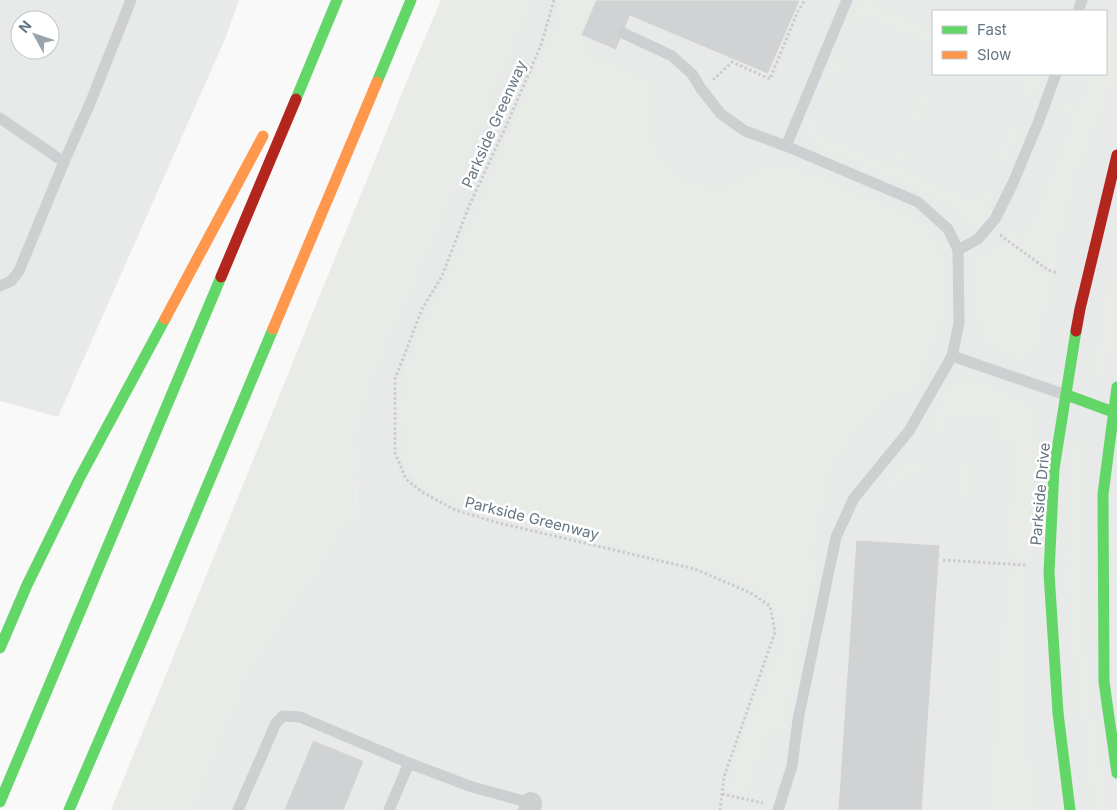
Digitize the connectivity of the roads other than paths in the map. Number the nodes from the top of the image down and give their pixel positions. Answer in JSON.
{"nodes":[{"id":1,"x":131,"y":0,"type":"edge"},
{"id":2,"x":336,"y":0,"type":"edge"},
{"id":3,"x":411,"y":0,"type":"edge"},
{"id":4,"x":847,"y":0,"type":"edge"},
{"id":5,"x":623,"y":34,"type":"dead end"},
{"id":6,"x":1056,"y":75,"type":"edge"},
{"id":7,"x":289,"y":87,"type":"dead end"},
{"id":8,"x":0,"y":118,"type":"edge"},
{"id":9,"x":270,"y":122,"type":"dead end"},
{"id":10,"x":786,"y":146,"type":"junction"},
{"id":11,"x":1117,"y":155,"type":"edge"},
{"id":12,"x":64,"y":162,"type":"junction"},
{"id":13,"x":958,"y":250,"type":"junction"},
{"id":14,"x":0,"y":286,"type":"edge"},
{"id":15,"x":952,"y":356,"type":"junction"},
{"id":16,"x":1117,"y":387,"type":"edge"},
{"id":17,"x":1067,"y":396,"type":"junction"},
{"id":18,"x":1115,"y":412,"type":"edge"},
{"id":19,"x":0,"y":648,"type":"edge"},
{"id":20,"x":106,"y":724,"type":"junction"},
{"id":21,"x":409,"y":763,"type":"junction"},
{"id":22,"x":1117,"y":773,"type":"edge"},
{"id":23,"x":0,"y":802,"type":"edge"},
{"id":24,"x":530,"y":806,"type":"edge"},
{"id":25,"x":779,"y":809,"type":"edge"},
{"id":26,"x":69,"y":810,"type":"edge"},
{"id":27,"x":76,"y":810,"type":"edge"},
{"id":28,"x":238,"y":810,"type":"edge"},
{"id":29,"x":389,"y":810,"type":"edge"},
{"id":30,"x":1070,"y":810,"type":"edge"}],
"edges":[{"from":1,"to":12,"type":"lane"},
{"from":2,"to":7,"type":"main road"},
{"from":2,"to":23,"type":"main road"},
{"from":3,"to":20,"type":"main road"},
{"from":4,"to":10,"type":"lane"},
{"from":5,"to":10,"type":"lane"},
{"from":6,"to":13,"type":"lane"},
{"from":8,"to":12,"type":"lane"},
{"from":9,"to":19,"type":"main road"},
{"from":10,"to":13,"type":"lane"},
{"from":11,"to":17,"type":"main road","name":"Parkside Drive"},
{"from":12,"to":14,"type":"lane"},
{"from":13,"to":15,"type":"lane"},
{"from":15,"to":17,"type":"lane"},
{"from":15,"to":25,"type":"lane"},
{"from":16,"to":18,"type":"main road"},
{"from":17,"to":18,"type":"main road"},
{"from":17,"to":30,"type":"main road","name":"Parkside Drive"},
{"from":18,"to":22,"type":"main road"},
{"from":20,"to":26,"type":"main road"},
{"from":20,"to":27,"type":"main road"},
{"from":21,"to":24,"type":"lane"},
{"from":21,"to":28,"type":"lane"},
{"from":21,"to":29,"type":"lane"}]}
